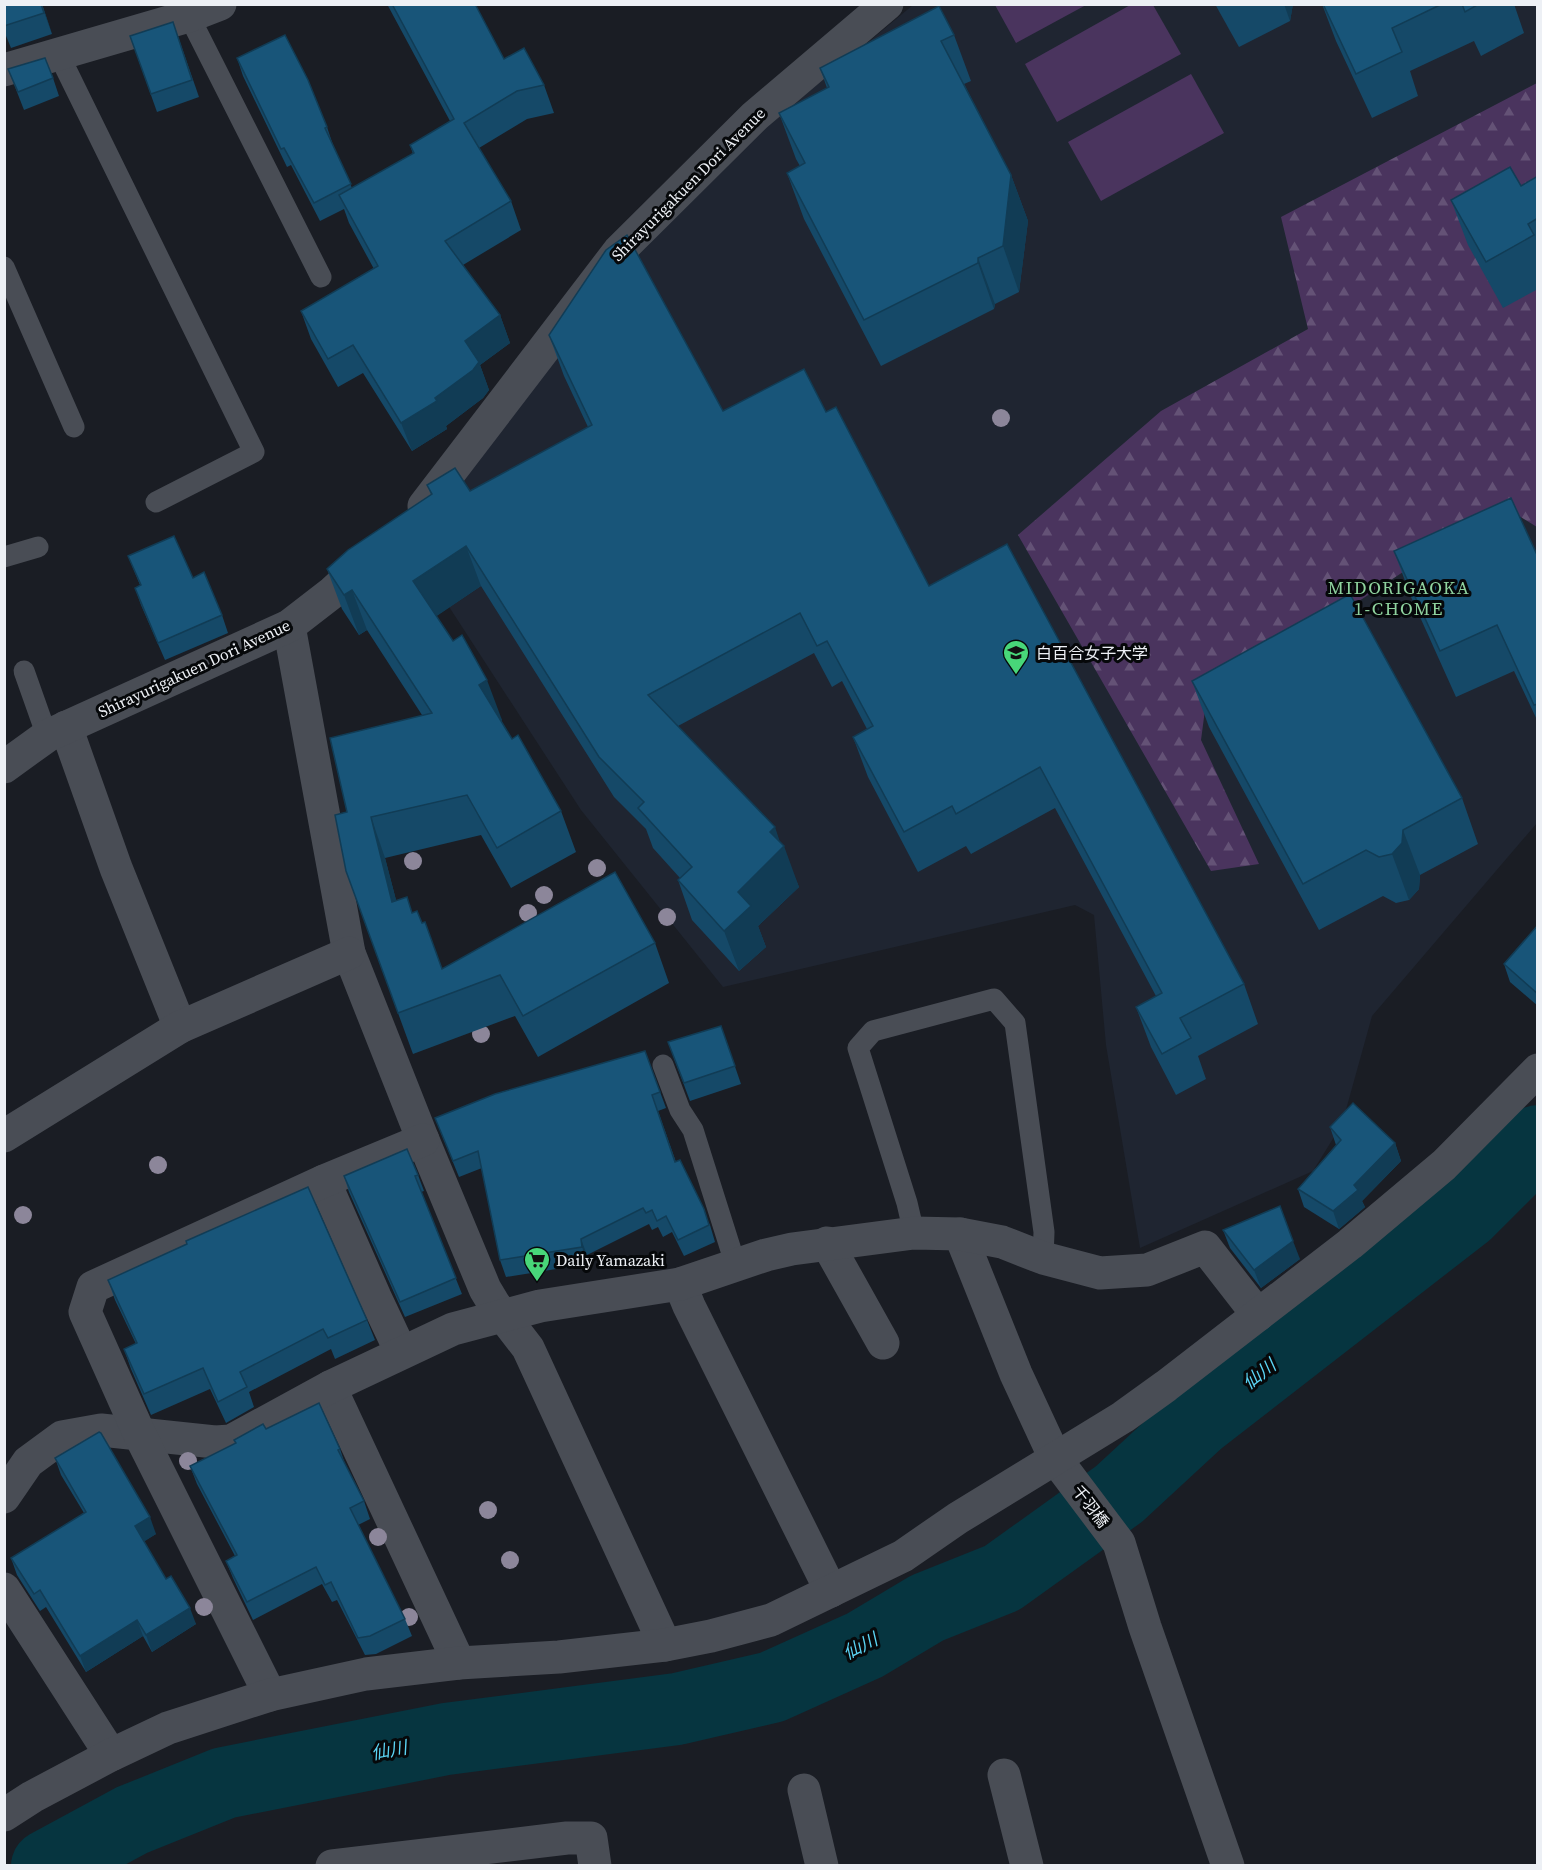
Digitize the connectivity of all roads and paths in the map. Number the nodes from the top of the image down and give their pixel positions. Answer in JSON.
{"nodes":[{"id":1,"x":220,"y":4,"type":"edge"},
{"id":2,"x":887,"y":4,"type":"edge"},
{"id":3,"x":189,"y":16,"type":"junction"},
{"id":4,"x":58,"y":53,"type":"junction"},
{"id":5,"x":5,"y":67,"type":"edge"},
{"id":6,"x":4,"y":267,"type":"edge"},
{"id":7,"x":321,"y":277,"type":"dead end"},
{"id":8,"x":74,"y":427,"type":"dead end"},
{"id":9,"x":156,"y":502,"type":"dead end"},
{"id":10,"x":38,"y":547,"type":"dead end"},
{"id":11,"x":4,"y":557,"type":"edge"},
{"id":12,"x":289,"y":626,"type":"junction"},
{"id":13,"x":24,"y":671,"type":"dead end"},
{"id":14,"x":57,"y":732,"type":"junction"},
{"id":15,"x":4,"y":767,"type":"edge"},
{"id":16,"x":349,"y":953,"type":"junction"},
{"id":17,"x":180,"y":1027,"type":"junction"},
{"id":18,"x":663,"y":1065,"type":"dead end"},
{"id":19,"x":1538,"y":1070,"type":"edge"},
{"id":20,"x":4,"y":1136,"type":"edge"},
{"id":21,"x":423,"y":1140,"type":"junction"},
{"id":22,"x":324,"y":1181,"type":"junction"},
{"id":23,"x":914,"y":1233,"type":"junction"},
{"id":24,"x":960,"y":1234,"type":"junction"},
{"id":25,"x":827,"y":1243,"type":"junction"},
{"id":26,"x":1042,"y":1258,"type":"junction"},
{"id":27,"x":736,"y":1266,"type":"junction"},
{"id":28,"x":681,"y":1284,"type":"junction"},
{"id":29,"x":502,"y":1314,"type":"junction"},
{"id":30,"x":1258,"y":1315,"type":"junction"},
{"id":31,"x":883,"y":1343,"type":"dead end"},
{"id":32,"x":402,"y":1352,"type":"junction"},
{"id":33,"x":330,"y":1388,"type":"junction"},
{"id":34,"x":140,"y":1436,"type":"junction"},
{"id":35,"x":1062,"y":1468,"type":"junction"},
{"id":36,"x":4,"y":1497,"type":"edge"},
{"id":37,"x":4,"y":1589,"type":"edge"},
{"id":38,"x":831,"y":1591,"type":"junction"},
{"id":39,"x":665,"y":1646,"type":"junction"},
{"id":40,"x":459,"y":1663,"type":"junction"},
{"id":41,"x":270,"y":1695,"type":"junction"},
{"id":42,"x":111,"y":1755,"type":"junction"},
{"id":43,"x":1004,"y":1775,"type":"dead end"},
{"id":44,"x":804,"y":1790,"type":"dead end"},
{"id":45,"x":4,"y":1815,"type":"edge"},
{"id":46,"x":332,"y":1866,"type":"edge"},
{"id":47,"x":595,"y":1866,"type":"edge"},
{"id":48,"x":822,"y":1866,"type":"edge"},
{"id":49,"x":1028,"y":1866,"type":"edge"},
{"id":50,"x":1228,"y":1866,"type":"edge"}],
"edges":[{"from":1,"to":3,"type":"street"},
{"from":2,"to":12,"type":"street","name":"Shirayurigakuen Dori Avenue"},
{"from":3,"to":4,"type":"street"},
{"from":3,"to":7,"type":"lane"},
{"from":4,"to":5,"type":"street"},
{"from":4,"to":9,"type":"lane"},
{"from":6,"to":8,"type":"lane"},
{"from":10,"to":11,"type":"lane"},
{"from":12,"to":14,"type":"street","name":"Shirayurigakuen Dori Avenue"},
{"from":12,"to":16,"type":"street"},
{"from":13,"to":14,"type":"lane"},
{"from":14,"to":15,"type":"street","name":"Shirayurigakuen Dori Avenue"},
{"from":14,"to":17,"type":"street"},
{"from":16,"to":17,"type":"street"},
{"from":16,"to":21,"type":"street"},
{"from":17,"to":20,"type":"street"},
{"from":18,"to":27,"type":"lane"},
{"from":19,"to":30,"type":"street"},
{"from":21,"to":22,"type":"street"},
{"from":21,"to":29,"type":"street"},
{"from":22,"to":32,"type":"street"},
{"from":22,"to":34,"type":"street"},
{"from":23,"to":24,"type":"street"},
{"from":23,"to":25,"type":"street"},
{"from":23,"to":26,"type":"lane"},
{"from":24,"to":26,"type":"street"},
{"from":24,"to":35,"type":"street","name":"千羽橋"},
{"from":25,"to":27,"type":"street"},
{"from":25,"to":31,"type":"street"},
{"from":26,"to":30,"type":"street"},
{"from":27,"to":28,"type":"street"},
{"from":28,"to":29,"type":"street"},
{"from":28,"to":38,"type":"street"},
{"from":29,"to":32,"type":"street"},
{"from":29,"to":39,"type":"street"},
{"from":30,"to":35,"type":"street"},
{"from":32,"to":33,"type":"street"},
{"from":33,"to":34,"type":"street"},
{"from":33,"to":40,"type":"street"},
{"from":34,"to":36,"type":"street"},
{"from":34,"to":41,"type":"street"},
{"from":35,"to":38,"type":"street"},
{"from":35,"to":50,"type":"street","name":"千羽橋"},
{"from":37,"to":42,"type":"street"},
{"from":38,"to":39,"type":"street"},
{"from":39,"to":40,"type":"street"},
{"from":40,"to":41,"type":"street"},
{"from":41,"to":42,"type":"street"},
{"from":42,"to":45,"type":"street"},
{"from":43,"to":49,"type":"street"},
{"from":44,"to":48,"type":"street"},
{"from":46,"to":47,"type":"street"}]}
